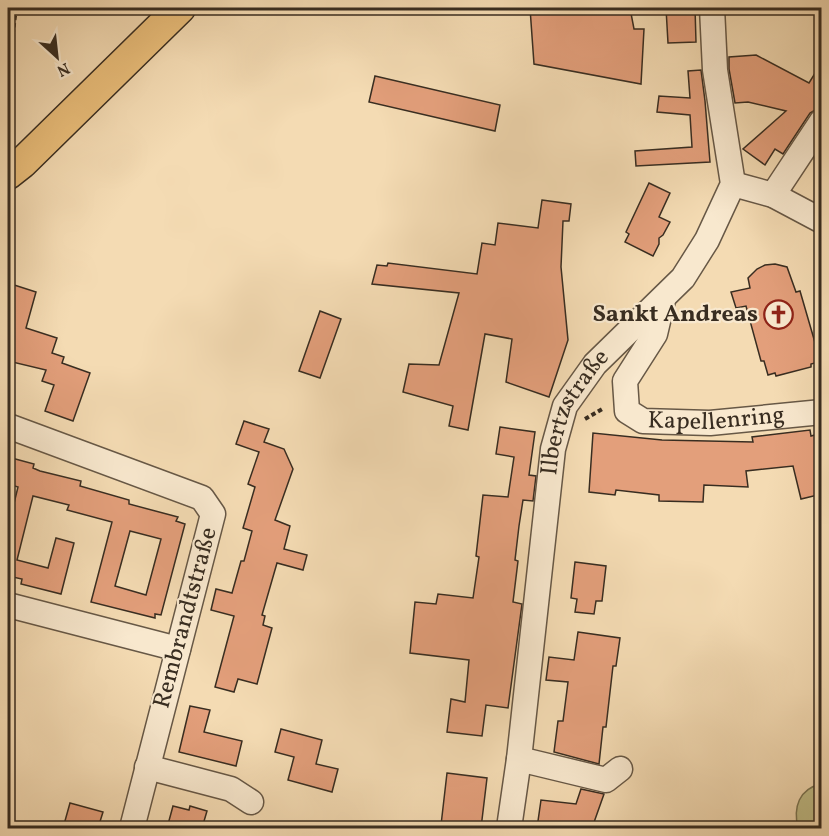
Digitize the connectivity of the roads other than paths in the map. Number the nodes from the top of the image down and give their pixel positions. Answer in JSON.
{"nodes":[{"id":1,"x":180,"y":8,"type":"edge"},
{"id":2,"x":712,"y":8,"type":"edge"},
{"id":3,"x":822,"y":121,"type":"edge"},
{"id":4,"x":8,"y":174,"type":"edge"},
{"id":5,"x":733,"y":184,"type":"junction"},
{"id":6,"x":773,"y":195,"type":"junction"},
{"id":7,"x":822,"y":221,"type":"edge"},
{"id":8,"x":663,"y":300,"type":"junction"},
{"id":9,"x":822,"y":412,"type":"edge"},
{"id":10,"x":8,"y":426,"type":"edge"},
{"id":11,"x":8,"y":605,"type":"edge"},
{"id":12,"x":178,"y":649,"type":"junction"},
{"id":13,"x":519,"y":759,"type":"junction"},
{"id":14,"x":147,"y":767,"type":"junction"},
{"id":15,"x":620,"y":769,"type":"dead end"},
{"id":16,"x":250,"y":802,"type":"dead end"},
{"id":17,"x":132,"y":828,"type":"edge"},
{"id":18,"x":509,"y":828,"type":"edge"}],
"edges":[{"from":1,"to":4,"type":"main road"},
{"from":2,"to":5,"type":"street"},
{"from":3,"to":6,"type":"street"},
{"from":5,"to":6,"type":"street"},
{"from":5,"to":8,"type":"street","name":"Ilbertzstraße"},
{"from":6,"to":7,"type":"street"},
{"from":8,"to":9,"type":"street","name":"Kapellenring"},
{"from":8,"to":13,"type":"street","name":"Ilbertzstraße"},
{"from":10,"to":12,"type":"street","name":"Rembrandtstraße"},
{"from":11,"to":12,"type":"street"},
{"from":12,"to":14,"type":"street","name":"Rembrandtstraße"},
{"from":13,"to":15,"type":"street"},
{"from":13,"to":18,"type":"street","name":"Ilbertzstraße"},
{"from":14,"to":16,"type":"street"},
{"from":14,"to":17,"type":"street","name":"Rembrandtstraße"}]}
